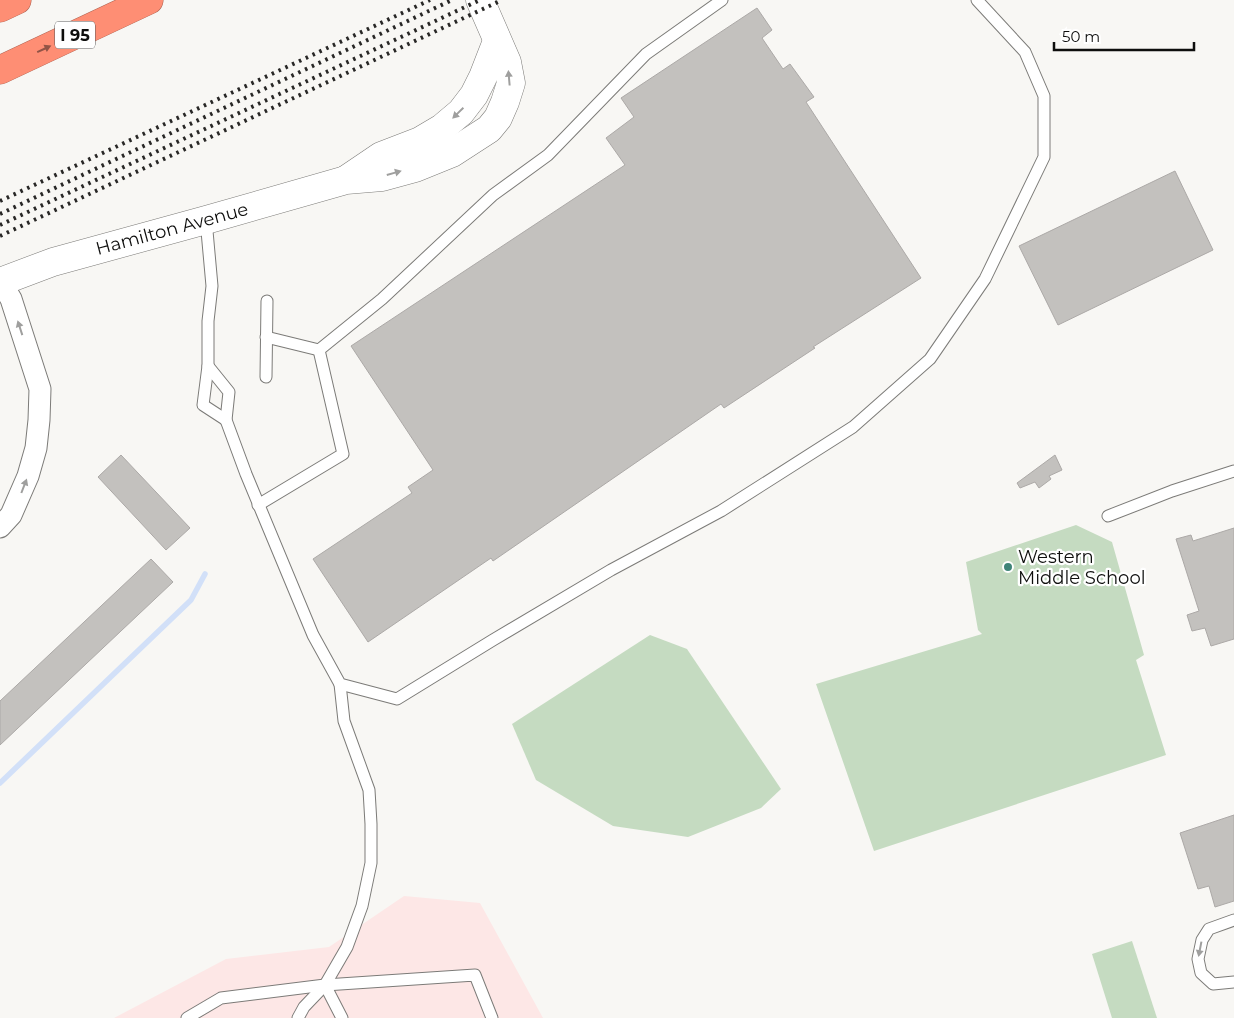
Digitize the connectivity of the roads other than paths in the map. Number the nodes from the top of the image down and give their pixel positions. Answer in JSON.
{"nodes":[{"id":1,"x":17,"y":0,"type":"edge"},
{"id":2,"x":149,"y":0,"type":"edge"},
{"id":3,"x":480,"y":0,"type":"edge"},
{"id":4,"x":722,"y":0,"type":"edge"},
{"id":5,"x":977,"y":0,"type":"edge"},
{"id":6,"x":0,"y":8,"type":"edge"},
{"id":7,"x":0,"y":70,"type":"edge"},
{"id":8,"x":206,"y":220,"type":"junction"},
{"id":9,"x":0,"y":282,"type":"edge"},
{"id":10,"x":266,"y":301,"type":"dead end"},
{"id":11,"x":266,"y":337,"type":"junction"},
{"id":12,"x":319,"y":350,"type":"junction"},
{"id":13,"x":208,"y":366,"type":"junction"},
{"id":14,"x":266,"y":377,"type":"dead end"},
{"id":15,"x":226,"y":420,"type":"junction"},
{"id":16,"x":1234,"y":471,"type":"edge"},
{"id":17,"x":258,"y":505,"type":"junction"},
{"id":18,"x":1108,"y":516,"type":"dead end"},
{"id":19,"x":0,"y":527,"type":"edge"},
{"id":20,"x":340,"y":684,"type":"junction"},
{"id":21,"x":1234,"y":920,"type":"edge"},
{"id":22,"x":1234,"y":982,"type":"edge"},
{"id":23,"x":325,"y":985,"type":"junction"},
{"id":24,"x":187,"y":1018,"type":"edge"},
{"id":25,"x":298,"y":1018,"type":"edge"},
{"id":26,"x":342,"y":1018,"type":"edge"},
{"id":27,"x":492,"y":1018,"type":"edge"}],
"edges":[{"from":1,"to":6,"type":"highway"},
{"from":7,"to":2,"type":"highway","number":"I 95","one_way":true},
{"from":3,"to":8,"type":"main road","name":"Hamilton Avenue"},
{"from":4,"to":12,"type":"lane"},
{"from":5,"to":20,"type":"lane"},
{"from":8,"to":9,"type":"main road","name":"Hamilton Avenue"},
{"from":8,"to":13,"type":"lane"},
{"from":19,"to":9,"type":"street","one_way":true},
{"from":10,"to":11,"type":"lane"},
{"from":11,"to":12,"type":"lane"},
{"from":11,"to":14,"type":"lane"},
{"from":12,"to":17,"type":"lane"},
{"from":13,"to":15,"type":"lane"},
{"from":13,"to":15,"type":"lane"},
{"from":15,"to":17,"type":"lane"},
{"from":16,"to":18,"type":"lane"},
{"from":17,"to":20,"type":"lane"},
{"from":20,"to":23,"type":"lane"},
{"from":21,"to":22,"type":"lane","one_way":true},
{"from":23,"to":24,"type":"lane"},
{"from":23,"to":25,"type":"lane"},
{"from":23,"to":26,"type":"lane"},
{"from":23,"to":27,"type":"lane"}]}
